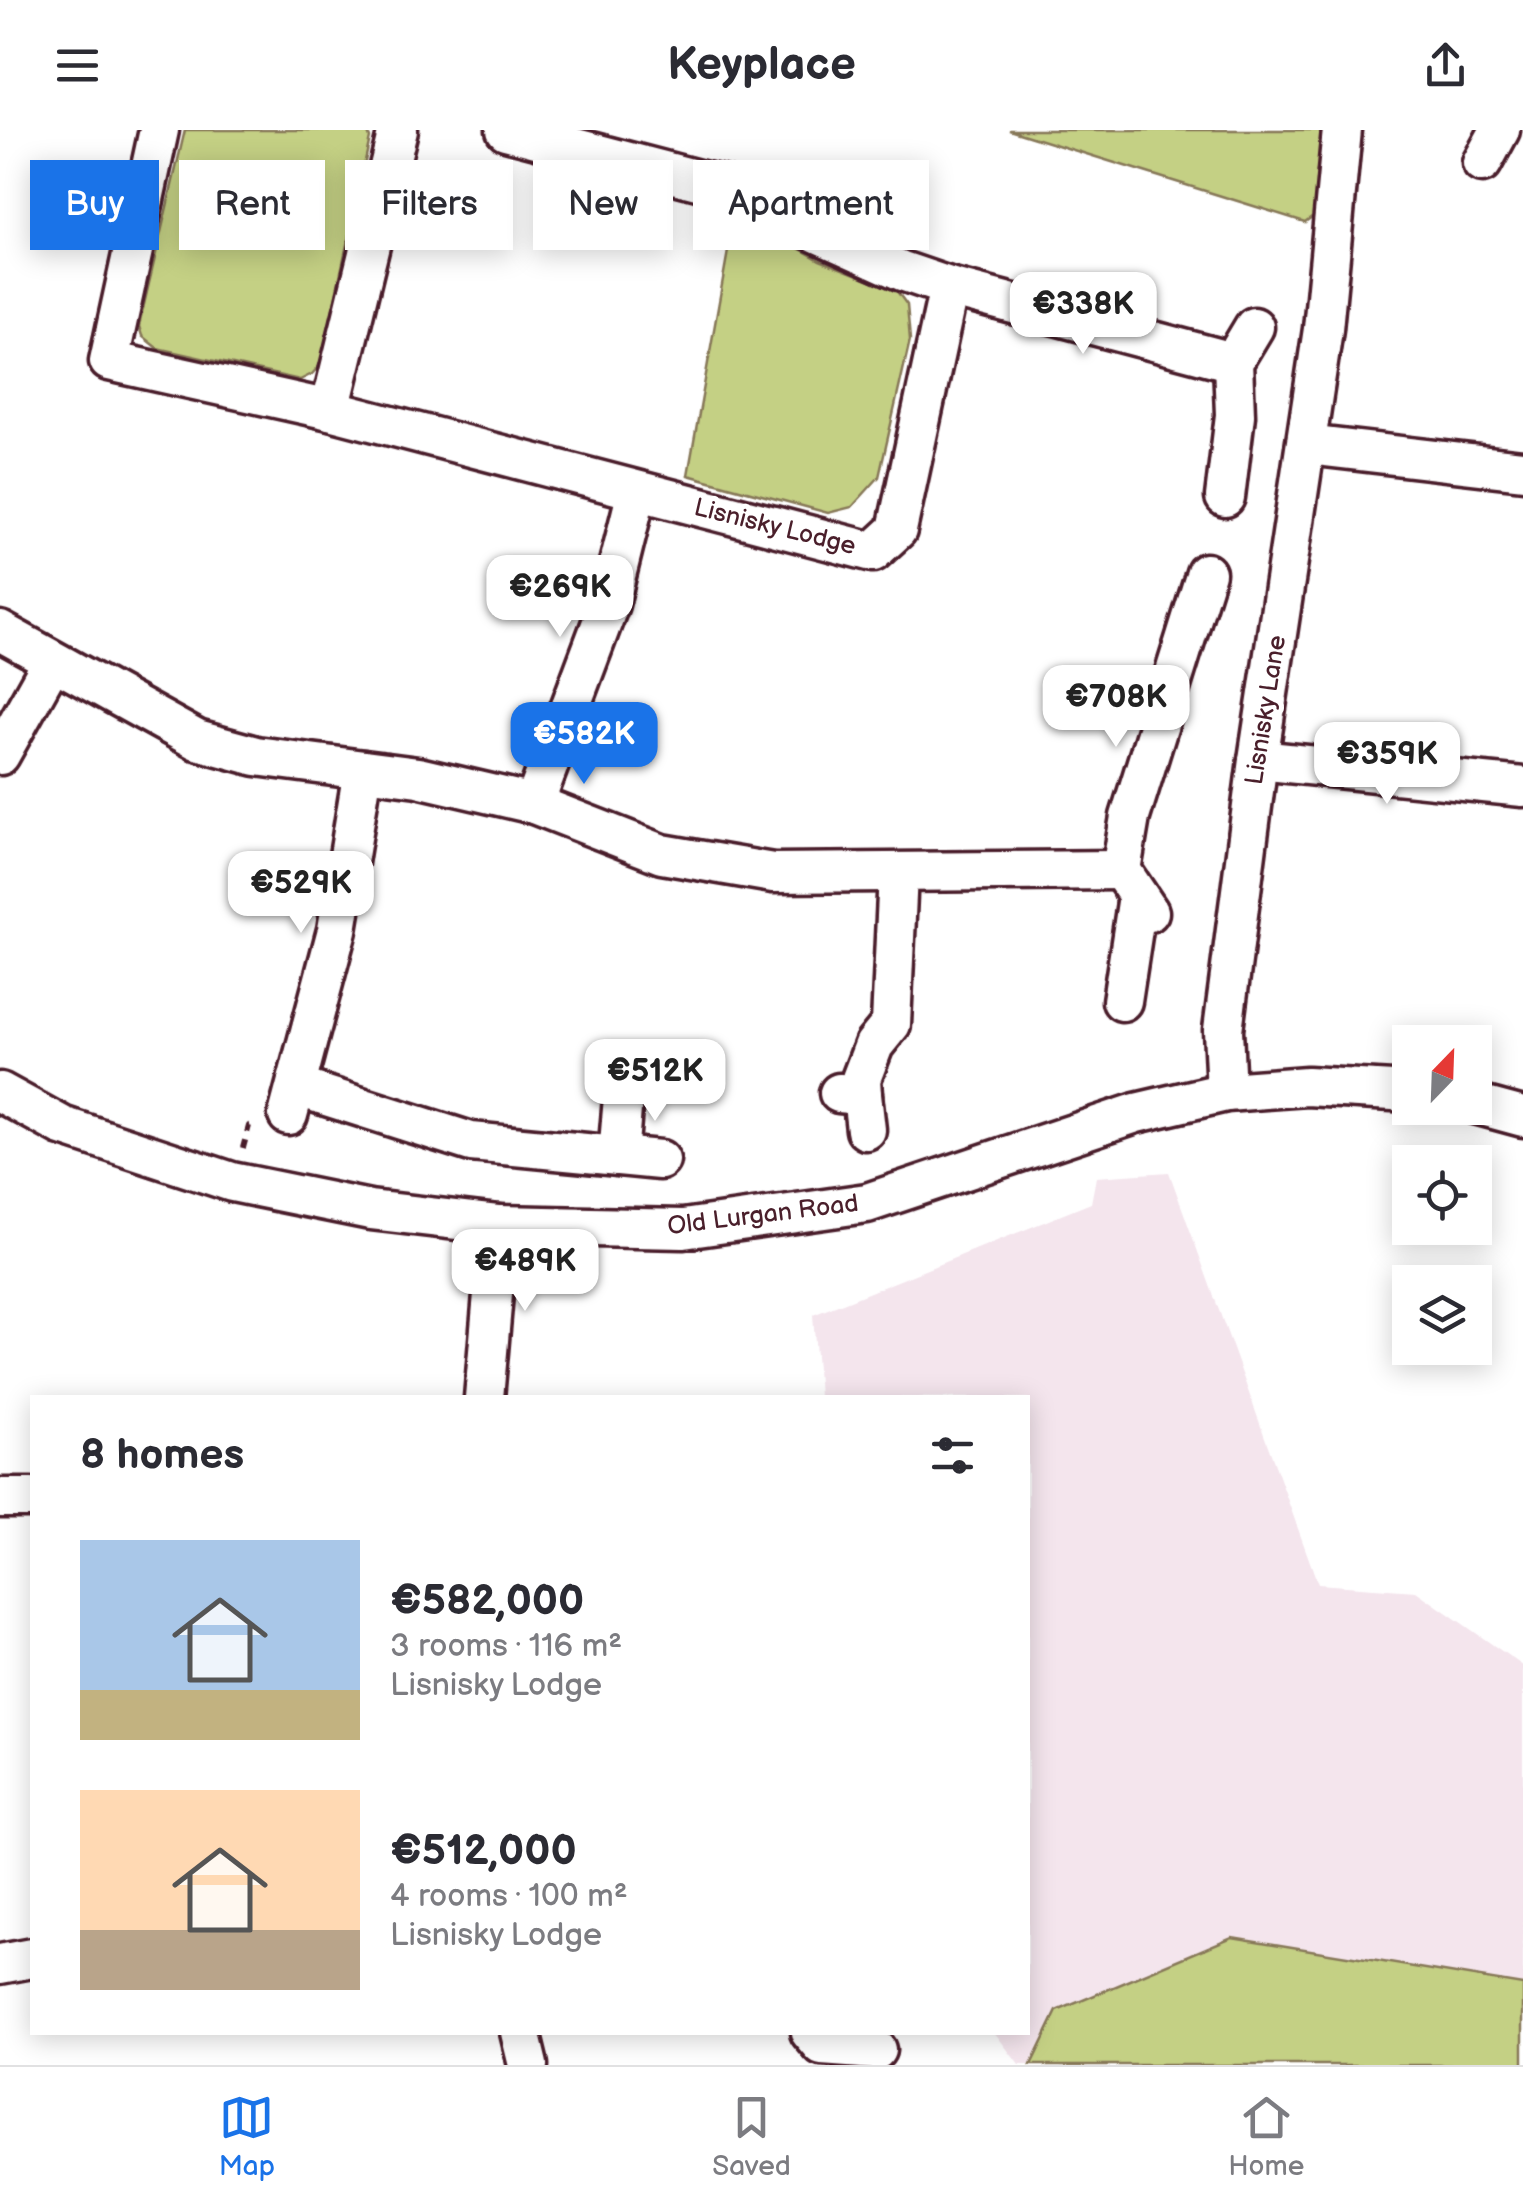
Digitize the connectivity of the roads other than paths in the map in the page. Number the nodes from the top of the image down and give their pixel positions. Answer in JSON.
{"nodes":[{"id":1,"x":158,"y":130,"type":"edge"},
{"id":2,"x":398,"y":130,"type":"edge"},
{"id":3,"x":506,"y":130,"type":"edge"},
{"id":4,"x":1342,"y":130,"type":"edge"},
{"id":5,"x":1500,"y":130,"type":"edge"},
{"id":6,"x":1482,"y":164,"type":"dead end"},
{"id":7,"x":949,"y":287,"type":"junction"},
{"id":8,"x":1254,"y":327,"type":"dead end"},
{"id":9,"x":1233,"y":362,"type":"junction"},
{"id":10,"x":330,"y":410,"type":"junction"},
{"id":11,"x":1307,"y":445,"type":"junction"},
{"id":12,"x":1523,"y":470,"type":"edge"},
{"id":13,"x":637,"y":491,"type":"junction"},
{"id":14,"x":1225,"y":496,"type":"dead end"},
{"id":15,"x":1192,"y":591,"type":"dead end"},
{"id":16,"x":0,"y":631,"type":"edge"},
{"id":17,"x":52,"y":662,"type":"junction"},
{"id":18,"x":0,"y":754,"type":"edge"},
{"id":19,"x":1258,"y":760,"type":"junction"},
{"id":20,"x":363,"y":770,"type":"junction"},
{"id":21,"x":1523,"y":787,"type":"edge"},
{"id":22,"x":534,"y":804,"type":"junction"},
{"id":23,"x":898,"y":873,"type":"junction"},
{"id":24,"x":1136,"y":892,"type":"junction"},
{"id":25,"x":1122,"y":1001,"type":"dead end"},
{"id":26,"x":624,"y":1086,"type":"dead end"},
{"id":27,"x":1392,"y":1091,"type":"edge"},
{"id":28,"x":0,"y":1092,"type":"edge"},
{"id":29,"x":1226,"y":1092,"type":"junction"},
{"id":30,"x":855,"y":1106,"type":"dead end"},
{"id":31,"x":1492,"y":1109,"type":"edge"},
{"id":32,"x":1523,"y":1117,"type":"edge"},
{"id":33,"x":618,"y":1156,"type":"junction"},
{"id":34,"x":660,"y":1160,"type":"dead end"},
{"id":35,"x":499,"y":1225,"type":"junction"},
{"id":36,"x":484,"y":1395,"type":"edge"},
{"id":37,"x":0,"y":1498,"type":"edge"},
{"id":38,"x":30,"y":1498,"type":"edge"},
{"id":39,"x":30,"y":1958,"type":"edge"},
{"id":40,"x":0,"y":1964,"type":"edge"},
{"id":41,"x":521,"y":2035,"type":"edge"},
{"id":42,"x":814,"y":2048,"type":"edge"},
{"id":43,"x":876,"y":2050,"type":"dead end"},
{"id":44,"x":528,"y":2065,"type":"edge"}],
"edges":[{"from":1,"to":10,"type":"street","name":"Lisnisky Lodge"},
{"from":2,"to":10,"type":"street"},
{"from":3,"to":7,"type":"street"},
{"from":4,"to":11,"type":"street","name":"Lisnisky Lane"},
{"from":5,"to":6,"type":"street"},
{"from":7,"to":9,"type":"street"},
{"from":7,"to":13,"type":"street","name":"Lisnisky Lodge"},
{"from":8,"to":9,"type":"street"},
{"from":9,"to":14,"type":"street"},
{"from":10,"to":13,"type":"street","name":"Lisnisky Lodge"},
{"from":11,"to":12,"type":"street"},
{"from":11,"to":19,"type":"street","name":"Lisnisky Lane"},
{"from":13,"to":22,"type":"street"},
{"from":15,"to":24,"type":"street"},
{"from":16,"to":17,"type":"street"},
{"from":17,"to":18,"type":"street"},
{"from":17,"to":20,"type":"street"},
{"from":19,"to":21,"type":"street"},
{"from":19,"to":29,"type":"street","name":"Lisnisky Lane"},
{"from":20,"to":22,"type":"street"},
{"from":20,"to":33,"type":"street"},
{"from":22,"to":23,"type":"street"},
{"from":23,"to":24,"type":"street"},
{"from":23,"to":30,"type":"street"},
{"from":24,"to":25,"type":"street"},
{"from":26,"to":33,"type":"street"},
{"from":27,"to":29,"type":"street","name":"Old Lurgan Road"},
{"from":28,"to":35,"type":"street","name":"Old Lurgan Road"},
{"from":29,"to":35,"type":"street","name":"Old Lurgan Road"},
{"from":31,"to":32,"type":"street"},
{"from":33,"to":34,"type":"street"},
{"from":35,"to":36,"type":"street"},
{"from":37,"to":38,"type":"street"},
{"from":39,"to":40,"type":"street"},
{"from":41,"to":44,"type":"street"},
{"from":42,"to":43,"type":"street"}]}
